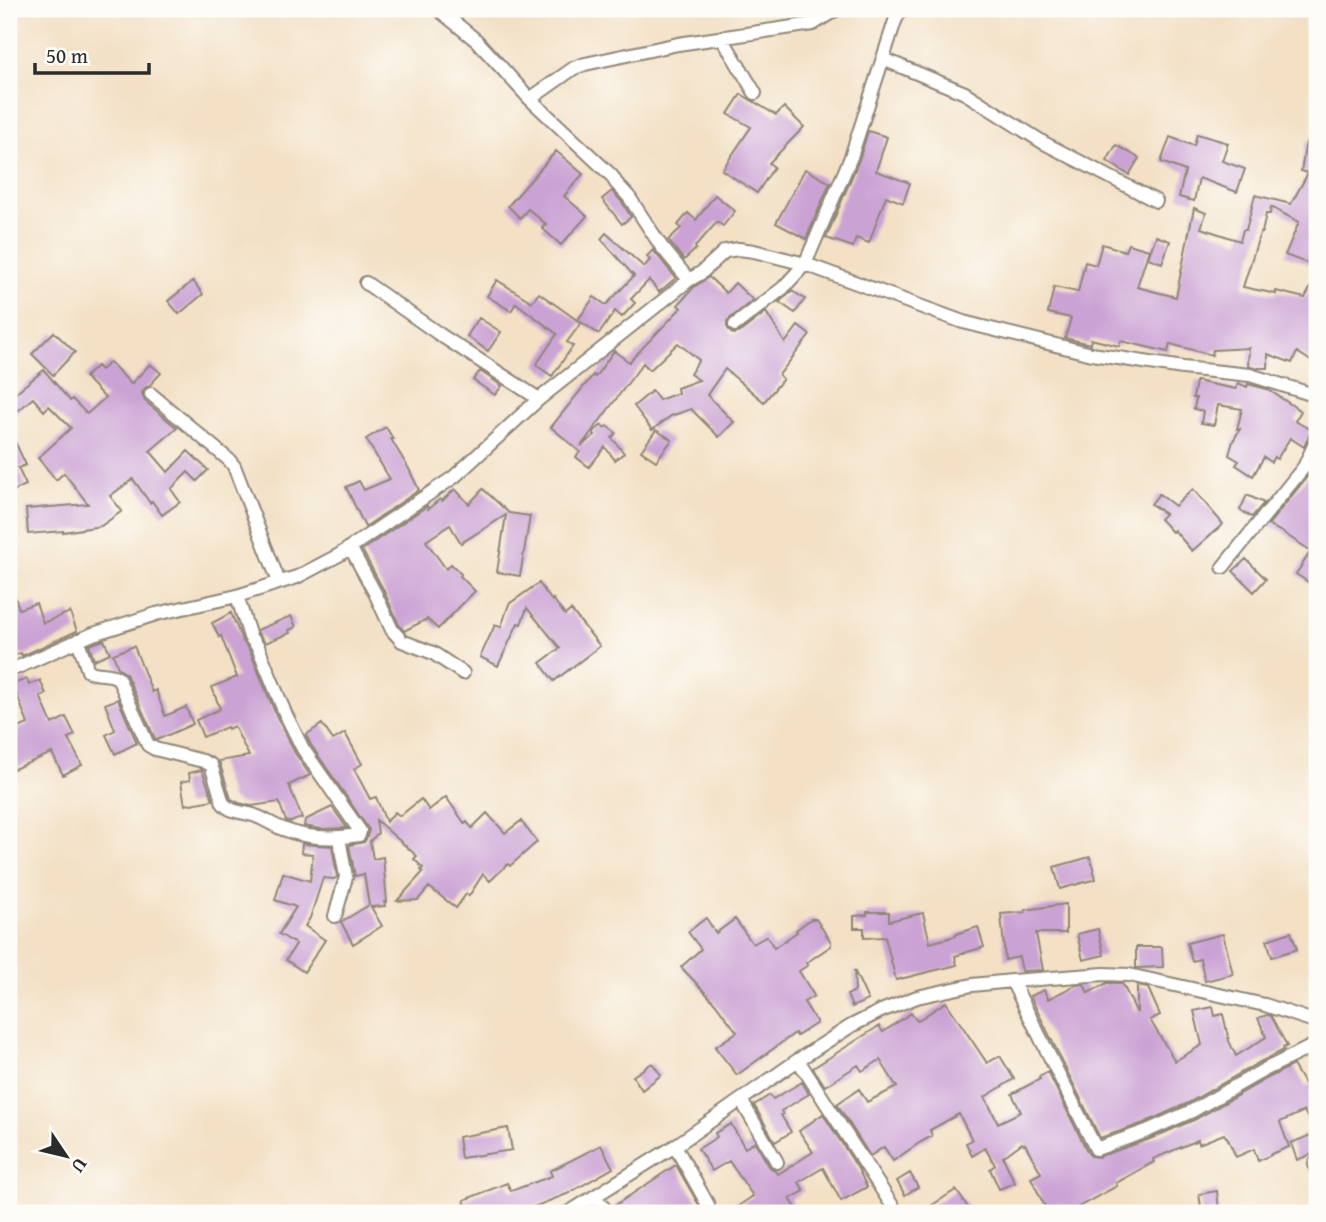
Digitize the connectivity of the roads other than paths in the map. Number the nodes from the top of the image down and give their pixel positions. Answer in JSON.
{"nodes":[{"id":1,"x":438,"y":9,"type":"edge"},
{"id":2,"x":837,"y":9,"type":"edge"},
{"id":3,"x":901,"y":9,"type":"edge"},
{"id":4,"x":722,"y":38,"type":"junction"},
{"id":5,"x":883,"y":59,"type":"junction"},
{"id":6,"x":755,"y":93,"type":"dead end"},
{"id":7,"x":530,"y":99,"type":"junction"},
{"id":8,"x":1156,"y":201,"type":"dead end"},
{"id":9,"x":805,"y":264,"type":"junction"},
{"id":10,"x":688,"y":280,"type":"junction"},
{"id":11,"x":366,"y":283,"type":"dead end"},
{"id":12,"x":735,"y":325,"type":"dead end"},
{"id":13,"x":151,"y":394,"type":"dead end"},
{"id":14,"x":1317,"y":396,"type":"edge"},
{"id":15,"x":539,"y":399,"type":"junction"},
{"id":16,"x":1317,"y":439,"type":"edge"},
{"id":17,"x":350,"y":547,"type":"junction"},
{"id":18,"x":1223,"y":567,"type":"dead end"},
{"id":19,"x":279,"y":582,"type":"junction"},
{"id":20,"x":237,"y":596,"type":"junction"},
{"id":21,"x":78,"y":640,"type":"junction"},
{"id":22,"x":9,"y":671,"type":"edge"},
{"id":23,"x":463,"y":673,"type":"dead end"},
{"id":24,"x":339,"y":838,"type":"junction"},
{"id":25,"x":335,"y":916,"type":"dead end"},
{"id":26,"x":1012,"y":981,"type":"junction"},
{"id":27,"x":1317,"y":1022,"type":"edge"},
{"id":28,"x":1317,"y":1044,"type":"edge"},
{"id":29,"x":798,"y":1060,"type":"junction"},
{"id":30,"x":741,"y":1100,"type":"junction"},
{"id":31,"x":675,"y":1146,"type":"junction"},
{"id":32,"x":1317,"y":1161,"type":"edge"},
{"id":33,"x":777,"y":1163,"type":"dead end"},
{"id":34,"x":1317,"y":1171,"type":"edge"},
{"id":35,"x":595,"y":1197,"type":"junction"},
{"id":36,"x":708,"y":1205,"type":"dead end"},
{"id":37,"x":568,"y":1213,"type":"edge"},
{"id":38,"x":608,"y":1213,"type":"edge"},
{"id":39,"x":897,"y":1213,"type":"edge"}],
"edges":[{"from":1,"to":7,"type":"street"},
{"from":2,"to":4,"type":"street"},
{"from":3,"to":5,"type":"street"},
{"from":4,"to":6,"type":"street"},
{"from":4,"to":7,"type":"street"},
{"from":5,"to":8,"type":"street"},
{"from":5,"to":9,"type":"street"},
{"from":7,"to":10,"type":"street"},
{"from":9,"to":10,"type":"street"},
{"from":9,"to":12,"type":"street"},
{"from":9,"to":14,"type":"street"},
{"from":10,"to":15,"type":"street"},
{"from":11,"to":15,"type":"street"},
{"from":13,"to":19,"type":"street"},
{"from":15,"to":17,"type":"street"},
{"from":16,"to":18,"type":"street"},
{"from":17,"to":19,"type":"street"},
{"from":17,"to":23,"type":"street"},
{"from":19,"to":20,"type":"street"},
{"from":20,"to":21,"type":"street"},
{"from":20,"to":24,"type":"street"},
{"from":21,"to":22,"type":"street"},
{"from":21,"to":24,"type":"street"},
{"from":24,"to":25,"type":"street"},
{"from":26,"to":27,"type":"street"},
{"from":26,"to":28,"type":"street"},
{"from":26,"to":29,"type":"street"},
{"from":29,"to":30,"type":"street"},
{"from":29,"to":39,"type":"street"},
{"from":30,"to":31,"type":"street"},
{"from":30,"to":33,"type":"street"},
{"from":31,"to":35,"type":"street"},
{"from":31,"to":36,"type":"street"},
{"from":32,"to":34,"type":"street"},
{"from":35,"to":37,"type":"street"},
{"from":35,"to":38,"type":"street"}]}
